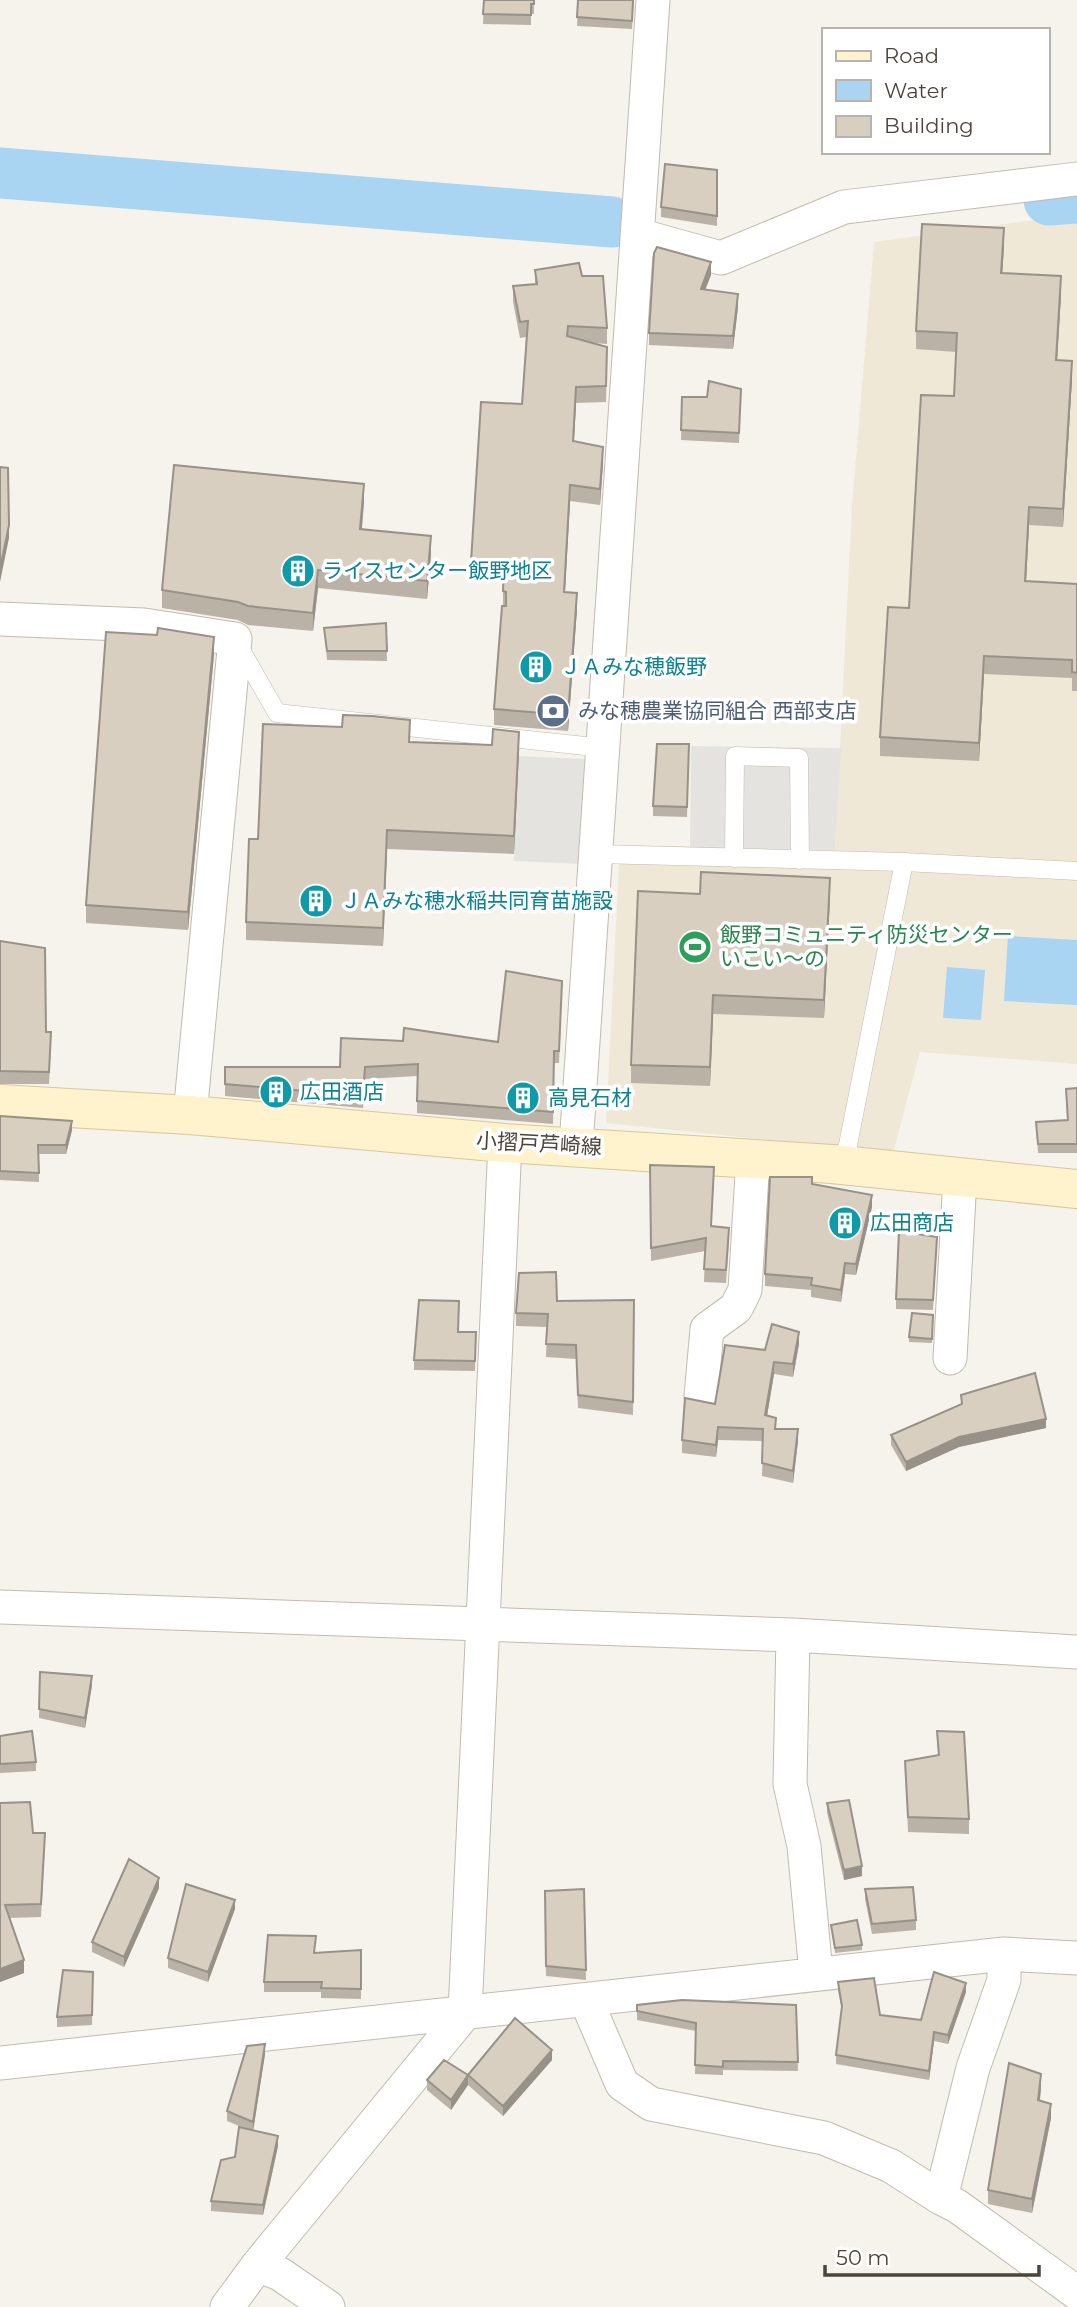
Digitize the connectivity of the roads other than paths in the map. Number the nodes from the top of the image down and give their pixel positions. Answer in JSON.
{"nodes":[{"id":1,"x":653,"y":0,"type":"edge"},
{"id":2,"x":1077,"y":179,"type":"edge"},
{"id":3,"x":638,"y":235,"type":"junction"},
{"id":4,"x":0,"y":619,"type":"edge"},
{"id":5,"x":235,"y":639,"type":"junction"},
{"id":6,"x":604,"y":748,"type":"junction"},
{"id":7,"x":596,"y":854,"type":"junction"},
{"id":8,"x":734,"y":858,"type":"junction"},
{"id":9,"x":800,"y":860,"type":"junction"},
{"id":10,"x":904,"y":863,"type":"junction"},
{"id":11,"x":1077,"y":871,"type":"edge"},
{"id":12,"x":0,"y":1104,"type":"edge"},
{"id":13,"x":190,"y":1115,"type":"junction"},
{"id":14,"x":505,"y":1143,"type":"junction"},
{"id":15,"x":576,"y":1146,"type":"junction"},
{"id":16,"x":753,"y":1158,"type":"junction"},
{"id":17,"x":844,"y":1165,"type":"junction"},
{"id":18,"x":960,"y":1178,"type":"junction"},
{"id":19,"x":1077,"y":1189,"type":"edge"},
{"id":20,"x":950,"y":1358,"type":"dead end"},
{"id":21,"x":701,"y":1396,"type":"dead end"},
{"id":22,"x":0,"y":1607,"type":"edge"},
{"id":23,"x":484,"y":1623,"type":"junction"},
{"id":24,"x":793,"y":1635,"type":"junction"},
{"id":25,"x":1077,"y":1652,"type":"edge"},
{"id":26,"x":1004,"y":1954,"type":"junction"},
{"id":27,"x":1077,"y":1958,"type":"edge"},
{"id":28,"x":816,"y":1973,"type":"junction"},
{"id":29,"x":586,"y":2000,"type":"junction"},
{"id":30,"x":465,"y":2012,"type":"junction"},
{"id":31,"x":0,"y":2063,"type":"edge"},
{"id":32,"x":941,"y":2198,"type":"junction"},
{"id":33,"x":258,"y":2265,"type":"junction"},
{"id":34,"x":1077,"y":2293,"type":"edge"},
{"id":35,"x":227,"y":2307,"type":"edge"},
{"id":36,"x":328,"y":2307,"type":"edge"}],
"edges":[{"from":1,"to":3,"type":"street"},
{"from":2,"to":3,"type":"street"},
{"from":3,"to":6,"type":"street"},
{"from":4,"to":5,"type":"street"},
{"from":5,"to":6,"type":"lane"},
{"from":5,"to":13,"type":"street"},
{"from":6,"to":7,"type":"street"},
{"from":7,"to":8,"type":"lane"},
{"from":7,"to":15,"type":"street"},
{"from":8,"to":9,"type":"lane"},
{"from":8,"to":9,"type":"lane"},
{"from":9,"to":10,"type":"lane"},
{"from":10,"to":11,"type":"lane"},
{"from":10,"to":17,"type":"lane"},
{"from":12,"to":13,"type":"main road","name":"小摺戸芦崎線"},
{"from":13,"to":14,"type":"main road","name":"小摺戸芦崎線"},
{"from":14,"to":15,"type":"main road","name":"小摺戸芦崎線"},
{"from":14,"to":23,"type":"street"},
{"from":15,"to":16,"type":"main road","name":"小摺戸芦崎線"},
{"from":16,"to":17,"type":"main road","name":"小摺戸芦崎線"},
{"from":16,"to":21,"type":"street"},
{"from":17,"to":18,"type":"main road","name":"小摺戸芦崎線"},
{"from":18,"to":19,"type":"main road","name":"小摺戸芦崎線"},
{"from":18,"to":20,"type":"street"},
{"from":22,"to":23,"type":"street"},
{"from":23,"to":24,"type":"street"},
{"from":23,"to":30,"type":"street"},
{"from":24,"to":25,"type":"street"},
{"from":24,"to":28,"type":"street"},
{"from":26,"to":27,"type":"street"},
{"from":26,"to":28,"type":"street"},
{"from":26,"to":32,"type":"street"},
{"from":28,"to":29,"type":"street"},
{"from":29,"to":30,"type":"street"},
{"from":29,"to":32,"type":"street"},
{"from":30,"to":31,"type":"street"},
{"from":30,"to":33,"type":"street"},
{"from":32,"to":34,"type":"street"},
{"from":33,"to":35,"type":"street"},
{"from":33,"to":36,"type":"street"}]}
